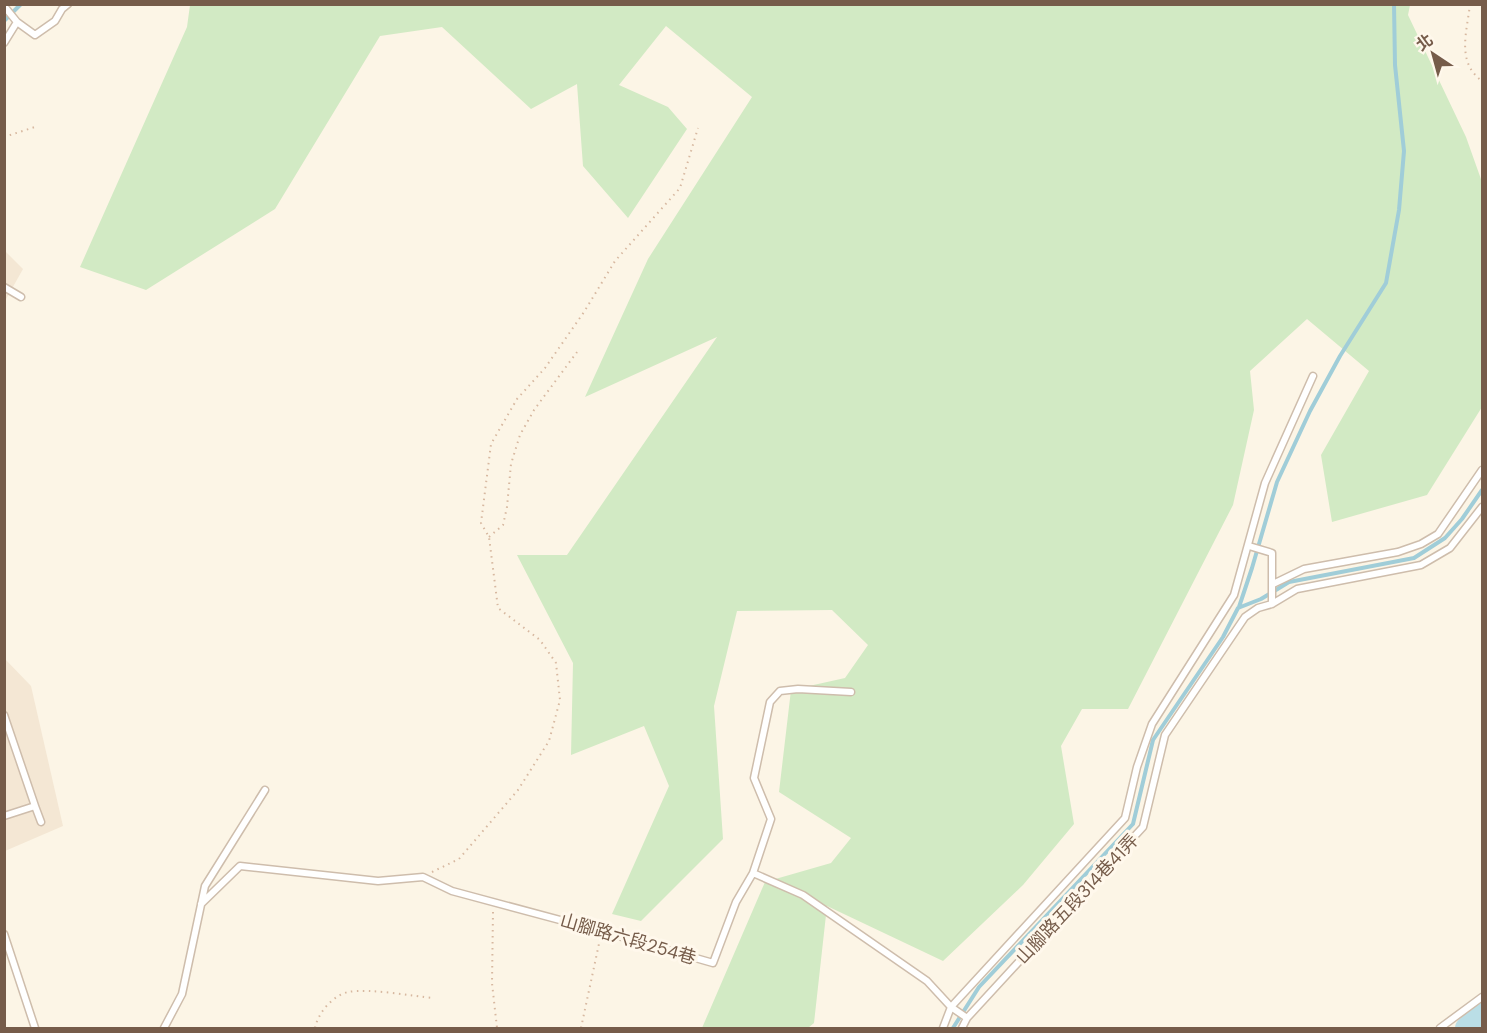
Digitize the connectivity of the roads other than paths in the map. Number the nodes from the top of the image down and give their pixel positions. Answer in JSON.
{"nodes":[{"id":1,"x":68,"y":4,"type":"edge"},
{"id":2,"x":4,"y":6,"type":"edge"},
{"id":3,"x":17,"y":22,"type":"junction"},
{"id":4,"x":4,"y":43,"type":"edge"},
{"id":5,"x":4,"y":287,"type":"edge"},
{"id":6,"x":21,"y":297,"type":"dead end"},
{"id":7,"x":1312,"y":376,"type":"dead end"},
{"id":8,"x":1482,"y":470,"type":"edge"},
{"id":9,"x":1482,"y":507,"type":"edge"},
{"id":10,"x":1249,"y":546,"type":"junction"},
{"id":11,"x":1273,"y":584,"type":"junction"},
{"id":12,"x":1272,"y":604,"type":"junction"},
{"id":13,"x":851,"y":692,"type":"dead end"},
{"id":14,"x":4,"y":714,"type":"edge"},
{"id":15,"x":12,"y":736,"type":"junction"},
{"id":16,"x":4,"y":739,"type":"edge"},
{"id":17,"x":265,"y":790,"type":"dead end"},
{"id":18,"x":35,"y":806,"type":"junction"},
{"id":19,"x":4,"y":816,"type":"edge"},
{"id":20,"x":41,"y":822,"type":"dead end"},
{"id":21,"x":753,"y":873,"type":"junction"},
{"id":22,"x":201,"y":904,"type":"junction"},
{"id":23,"x":4,"y":934,"type":"edge"},
{"id":24,"x":1482,"y":997,"type":"edge"},
{"id":25,"x":951,"y":1007,"type":"junction"},
{"id":26,"x":967,"y":1018,"type":"junction"},
{"id":27,"x":35,"y":1029,"type":"edge"},
{"id":28,"x":164,"y":1029,"type":"edge"},
{"id":29,"x":943,"y":1029,"type":"edge"},
{"id":30,"x":962,"y":1029,"type":"edge"},
{"id":31,"x":1440,"y":1029,"type":"edge"}],
"edges":[{"from":1,"to":3,"type":"lane"},
{"from":2,"to":3,"type":"lane"},
{"from":3,"to":4,"type":"lane"},
{"from":5,"to":6,"type":"lane"},
{"from":7,"to":10,"type":"lane"},
{"from":8,"to":11,"type":"lane"},
{"from":9,"to":12,"type":"lane","name":"山腳路五段314巷41弄"},
{"from":10,"to":11,"type":"lane"},
{"from":10,"to":25,"type":"lane"},
{"from":11,"to":12,"type":"lane"},
{"from":12,"to":26,"type":"lane","name":"山腳路五段314巷41弄"},
{"from":13,"to":21,"type":"lane","name":"山腳路六段254巷"},
{"from":14,"to":15,"type":"lane"},
{"from":15,"to":16,"type":"lane"},
{"from":15,"to":18,"type":"lane"},
{"from":17,"to":22,"type":"lane"},
{"from":18,"to":19,"type":"lane"},
{"from":18,"to":20,"type":"lane"},
{"from":21,"to":22,"type":"lane","name":"山腳路六段254巷"},
{"from":21,"to":25,"type":"lane"},
{"from":22,"to":28,"type":"lane"},
{"from":23,"to":27,"type":"lane"},
{"from":24,"to":31,"type":"lane"},
{"from":25,"to":26,"type":"lane"},
{"from":25,"to":29,"type":"lane"},
{"from":26,"to":30,"type":"lane","name":"山腳路五段314巷41弄"}]}
